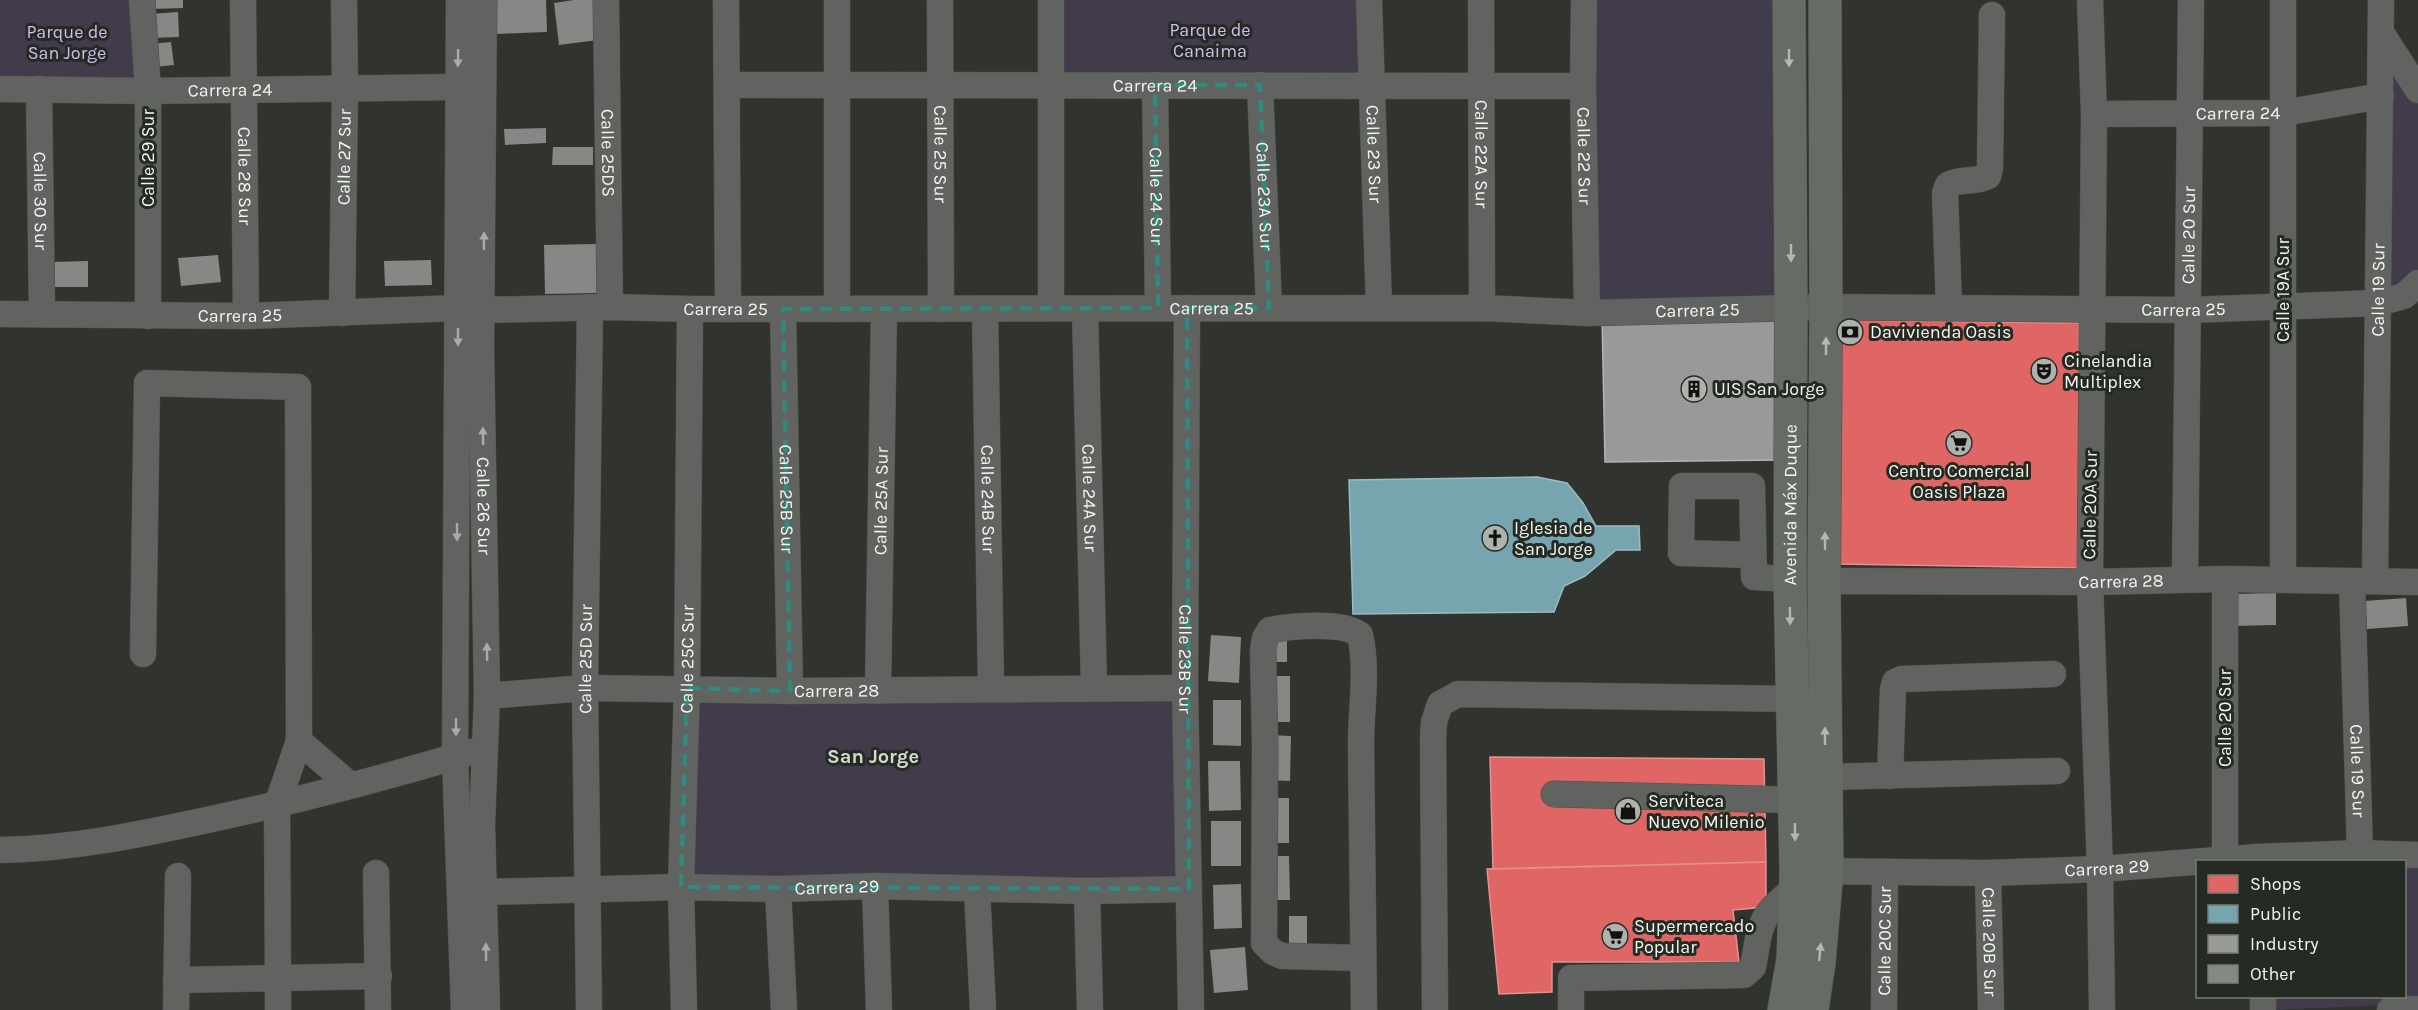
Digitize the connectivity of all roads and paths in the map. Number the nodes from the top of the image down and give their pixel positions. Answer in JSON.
{"nodes":[{"id":1,"x":142,"y":0,"type":"edge"},
{"id":2,"x":243,"y":0,"type":"edge"},
{"id":3,"x":344,"y":0,"type":"edge"},
{"id":4,"x":459,"y":0,"type":"edge"},
{"id":5,"x":484,"y":0,"type":"edge"},
{"id":6,"x":606,"y":0,"type":"edge"},
{"id":7,"x":726,"y":0,"type":"edge"},
{"id":8,"x":837,"y":0,"type":"edge"},
{"id":9,"x":940,"y":0,"type":"edge"},
{"id":10,"x":1051,"y":0,"type":"edge"},
{"id":11,"x":1369,"y":0,"type":"edge"},
{"id":12,"x":1481,"y":0,"type":"edge"},
{"id":13,"x":1584,"y":0,"type":"edge"},
{"id":14,"x":1789,"y":0,"type":"edge"},
{"id":15,"x":1825,"y":0,"type":"edge"},
{"id":16,"x":2090,"y":0,"type":"edge"},
{"id":17,"x":2191,"y":0,"type":"edge"},
{"id":18,"x":2283,"y":0,"type":"edge"},
{"id":19,"x":2381,"y":0,"type":"edge"},
{"id":20,"x":1992,"y":15,"type":"dead end"},
{"id":21,"x":2382,"y":34,"type":"junction"},
{"id":22,"x":727,"y":85,"type":"junction"},
{"id":23,"x":837,"y":85,"type":"junction"},
{"id":24,"x":940,"y":85,"type":"junction"},
{"id":25,"x":1051,"y":85,"type":"junction"},
{"id":26,"x":1155,"y":85,"type":"junction"},
{"id":27,"x":1260,"y":85,"type":"junction"},
{"id":28,"x":1371,"y":85,"type":"junction"},
{"id":29,"x":1583,"y":86,"type":"junction"},
{"id":30,"x":458,"y":87,"type":"junction"},
{"id":31,"x":1480,"y":87,"type":"junction"},
{"id":32,"x":0,"y":89,"type":"edge"},
{"id":33,"x":39,"y":89,"type":"junction"},
{"id":34,"x":244,"y":89,"type":"junction"},
{"id":35,"x":345,"y":89,"type":"junction"},
{"id":36,"x":2418,"y":90,"type":"edge"},
{"id":37,"x":148,"y":91,"type":"junction"},
{"id":38,"x":2381,"y":96,"type":"junction"},
{"id":39,"x":2190,"y":113,"type":"junction"},
{"id":40,"x":2283,"y":113,"type":"junction"},
{"id":41,"x":2094,"y":114,"type":"junction"},
{"id":42,"x":2418,"y":283,"type":"edge"},
{"id":43,"x":2378,"y":303,"type":"junction"},
{"id":44,"x":600,"y":307,"type":"junction"},
{"id":45,"x":1826,"y":307,"type":"junction"},
{"id":46,"x":2283,"y":307,"type":"junction"},
{"id":47,"x":1050,"y":308,"type":"junction"},
{"id":48,"x":1158,"y":308,"type":"junction"},
{"id":49,"x":1187,"y":308,"type":"junction"},
{"id":50,"x":1269,"y":308,"type":"junction"},
{"id":51,"x":1379,"y":308,"type":"junction"},
{"id":52,"x":1482,"y":308,"type":"junction"},
{"id":53,"x":1949,"y":308,"type":"junction"},
{"id":54,"x":471,"y":309,"type":"junction"},
{"id":55,"x":690,"y":309,"type":"junction"},
{"id":56,"x":728,"y":309,"type":"junction"},
{"id":57,"x":783,"y":309,"type":"junction"},
{"id":58,"x":837,"y":309,"type":"junction"},
{"id":59,"x":884,"y":309,"type":"junction"},
{"id":60,"x":941,"y":309,"type":"junction"},
{"id":61,"x":985,"y":309,"type":"junction"},
{"id":62,"x":1085,"y":309,"type":"junction"},
{"id":63,"x":1791,"y":309,"type":"junction"},
{"id":64,"x":2092,"y":309,"type":"junction"},
{"id":65,"x":2188,"y":310,"type":"junction"},
{"id":66,"x":342,"y":313,"type":"junction"},
{"id":67,"x":1587,"y":313,"type":"junction"},
{"id":68,"x":0,"y":314,"type":"edge"},
{"id":69,"x":42,"y":314,"type":"junction"},
{"id":70,"x":148,"y":316,"type":"junction"},
{"id":71,"x":246,"y":316,"type":"junction"},
{"id":72,"x":1753,"y":555,"type":"dead end"},
{"id":73,"x":1790,"y":579,"type":"junction"},
{"id":74,"x":2185,"y":579,"type":"junction"},
{"id":75,"x":2225,"y":579,"type":"junction"},
{"id":76,"x":2283,"y":579,"type":"junction"},
{"id":77,"x":1824,"y":581,"type":"junction"},
{"id":78,"x":2363,"y":581,"type":"junction"},
{"id":79,"x":2090,"y":582,"type":"junction"},
{"id":80,"x":2418,"y":582,"type":"edge"},
{"id":81,"x":143,"y":654,"type":"dead end"},
{"id":82,"x":2053,"y":674,"type":"dead end"},
{"id":83,"x":1094,"y":687,"type":"junction"},
{"id":84,"x":585,"y":688,"type":"junction"},
{"id":85,"x":687,"y":688,"type":"junction"},
{"id":86,"x":1185,"y":688,"type":"junction"},
{"id":87,"x":991,"y":689,"type":"junction"},
{"id":88,"x":879,"y":691,"type":"junction"},
{"id":89,"x":790,"y":692,"type":"junction"},
{"id":90,"x":487,"y":696,"type":"junction"},
{"id":91,"x":1792,"y":699,"type":"junction"},
{"id":92,"x":298,"y":741,"type":"junction"},
{"id":93,"x":485,"y":748,"type":"junction"},
{"id":94,"x":455,"y":757,"type":"junction"},
{"id":95,"x":2058,"y":771,"type":"dead end"},
{"id":96,"x":1890,"y":776,"type":"junction"},
{"id":97,"x":1826,"y":777,"type":"junction"},
{"id":98,"x":350,"y":785,"type":"junction"},
{"id":99,"x":1554,"y":794,"type":"dead end"},
{"id":100,"x":1794,"y":800,"type":"junction"},
{"id":101,"x":277,"y":805,"type":"junction"},
{"id":102,"x":0,"y":850,"type":"edge"},
{"id":103,"x":2360,"y":853,"type":"junction"},
{"id":104,"x":2418,"y":855,"type":"edge"},
{"id":105,"x":2225,"y":858,"type":"junction"},
{"id":106,"x":2258,"y":859,"type":"edge"},
{"id":107,"x":2202,"y":860,"type":"edge"},
{"id":108,"x":2196,"y":861,"type":"edge"},
{"id":109,"x":2100,"y":869,"type":"junction"},
{"id":110,"x":1885,"y":872,"type":"junction"},
{"id":111,"x":376,"y":873,"type":"dead end"},
{"id":112,"x":1988,"y":873,"type":"junction"},
{"id":113,"x":178,"y":876,"type":"dead end"},
{"id":114,"x":1806,"y":877,"type":"junction"},
{"id":115,"x":875,"y":886,"type":"junction"},
{"id":116,"x":681,"y":887,"type":"junction"},
{"id":117,"x":778,"y":888,"type":"junction"},
{"id":118,"x":587,"y":889,"type":"junction"},
{"id":119,"x":1189,"y":889,"type":"junction"},
{"id":120,"x":977,"y":890,"type":"junction"},
{"id":121,"x":1087,"y":891,"type":"junction"},
{"id":122,"x":485,"y":892,"type":"junction"},
{"id":123,"x":1363,"y":958,"type":"junction"},
{"id":124,"x":379,"y":976,"type":"junction"},
{"id":125,"x":278,"y":978,"type":"junction"},
{"id":126,"x":176,"y":980,"type":"junction"},
{"id":127,"x":2418,"y":1009,"type":"edge"},
{"id":128,"x":176,"y":1010,"type":"edge"},
{"id":129,"x":278,"y":1010,"type":"edge"},
{"id":130,"x":378,"y":1010,"type":"edge"},
{"id":131,"x":465,"y":1010,"type":"edge"},
{"id":132,"x":487,"y":1010,"type":"edge"},
{"id":133,"x":589,"y":1010,"type":"edge"},
{"id":134,"x":684,"y":1010,"type":"edge"},
{"id":135,"x":784,"y":1010,"type":"edge"},
{"id":136,"x":879,"y":1010,"type":"edge"},
{"id":137,"x":983,"y":1010,"type":"edge"},
{"id":138,"x":1090,"y":1010,"type":"edge"},
{"id":139,"x":1191,"y":1010,"type":"edge"},
{"id":140,"x":1364,"y":1010,"type":"edge"},
{"id":141,"x":1435,"y":1010,"type":"edge"},
{"id":142,"x":1571,"y":1010,"type":"edge"},
{"id":143,"x":1784,"y":1010,"type":"edge"},
{"id":144,"x":1812,"y":1010,"type":"edge"},
{"id":145,"x":1884,"y":1010,"type":"edge"},
{"id":146,"x":1991,"y":1010,"type":"edge"},
{"id":147,"x":2102,"y":1010,"type":"edge"},
{"id":148,"x":2390,"y":1010,"type":"edge"}],
"edges":[{"from":1,"to":37,"type":"street","name":"Calle 29 Sur"},
{"from":2,"to":34,"type":"street","name":"Calle 28 Sur"},
{"from":3,"to":35,"type":"street","name":"Calle 27 Sur"},
{"from":4,"to":30,"type":"street","name":"Calle 26 Sur","one_way":true},
{"from":54,"to":5,"type":"street","name":"Calle 26 Sur","one_way":true},
{"from":6,"to":44,"type":"street","name":"Calle 25DS"},
{"from":7,"to":22,"type":"street"},
{"from":8,"to":23,"type":"street"},
{"from":9,"to":24,"type":"street","name":"Calle 25 Sur"},
{"from":10,"to":25,"type":"street"},
{"from":11,"to":28,"type":"street","name":"Calle 23 Sur"},
{"from":12,"to":31,"type":"street","name":"Calle 22A Sur"},
{"from":13,"to":29,"type":"street","name":"Calle 22 Sur"},
{"from":14,"to":63,"type":"main road","name":"Avenida Máx Duque","one_way":true},
{"from":15,"to":45,"type":"main road","name":"Avenida Máx Duque"},
{"from":16,"to":41,"type":"street","name":"Calle 20A Sur"},
{"from":17,"to":39,"type":"street","name":"Calle 20 Sur"},
{"from":18,"to":40,"type":"street","name":"Calle 19A Sur"},
{"from":19,"to":21,"type":"street","name":"Calle 19 Sur"},
{"from":20,"to":53,"type":"street"},
{"from":21,"to":36,"type":"street"},
{"from":21,"to":38,"type":"street","name":"Calle 19 Sur"},
{"from":22,"to":23,"type":"street","name":"Carrera 24"},
{"from":22,"to":56,"type":"street"},
{"from":23,"to":24,"type":"street","name":"Carrera 24"},
{"from":23,"to":58,"type":"street"},
{"from":24,"to":25,"type":"street","name":"Carrera 24"},
{"from":24,"to":60,"type":"street","name":"Calle 25 Sur"},
{"from":25,"to":26,"type":"street","name":"Carrera 24"},
{"from":25,"to":47,"type":"street"},
{"from":26,"to":27,"type":"street","name":"Carrera 24"},
{"from":26,"to":48,"type":"street","name":"Calle 24 Sur"},
{"from":27,"to":28,"type":"street","name":"Carrera 24"},
{"from":27,"to":50,"type":"street","name":"Calle 23A Sur"},
{"from":28,"to":31,"type":"street","name":"Carrera 24"},
{"from":28,"to":51,"type":"street","name":"Calle 23 Sur"},
{"from":29,"to":31,"type":"street","name":"Carrera 24"},
{"from":29,"to":67,"type":"street","name":"Calle 22 Sur"},
{"from":30,"to":35,"type":"street","name":"Carrera 24"},
{"from":30,"to":54,"type":"street","name":"Calle 26 Sur"},
{"from":31,"to":52,"type":"street","name":"Calle 22A Sur"},
{"from":32,"to":33,"type":"street","name":"Carrera 24"},
{"from":33,"to":37,"type":"street","name":"Carrera 24"},
{"from":33,"to":69,"type":"street","name":"Calle 30 Sur"},
{"from":34,"to":35,"type":"street","name":"Carrera 24"},
{"from":34,"to":37,"type":"street","name":"Carrera 24"},
{"from":34,"to":71,"type":"street","name":"Calle 28 Sur"},
{"from":35,"to":66,"type":"street","name":"Calle 27 Sur"},
{"from":37,"to":70,"type":"street","name":"Calle 29 Sur"},
{"from":38,"to":40,"type":"street","name":"Carrera 24"},
{"from":38,"to":43,"type":"street","name":"Calle 19 Sur"},
{"from":39,"to":40,"type":"street","name":"Carrera 24"},
{"from":39,"to":41,"type":"street","name":"Carrera 24"},
{"from":39,"to":65,"type":"street","name":"Calle 20 Sur"},
{"from":40,"to":46,"type":"street","name":"Calle 19A Sur"},
{"from":41,"to":64,"type":"street","name":"Calle 20A Sur"},
{"from":42,"to":43,"type":"street","name":"Carrera 25"},
{"from":43,"to":46,"type":"street","name":"Carrera 25"},
{"from":43,"to":78,"type":"street","name":"Calle 19 Sur"},
{"from":44,"to":54,"type":"street","name":"Carrera 25"},
{"from":44,"to":55,"type":"street","name":"Carrera 25"},
{"from":44,"to":84,"type":"street","name":"Calle 25D Sur"},
{"from":45,"to":53,"type":"street","name":"Carrera 25"},
{"from":45,"to":63,"type":"street","name":"Carrera 25"},
{"from":77,"to":45,"type":"main road","name":"Avenida Máx Duque","one_way":true},
{"from":46,"to":65,"type":"street","name":"Carrera 25"},
{"from":46,"to":76,"type":"street","name":"Calle 19A Sur"},
{"from":47,"to":61,"type":"street","name":"Carrera 25"},
{"from":47,"to":62,"type":"street","name":"Carrera 25"},
{"from":48,"to":49,"type":"street","name":"Carrera 25"},
{"from":48,"to":62,"type":"street","name":"Carrera 25"},
{"from":49,"to":50,"type":"street","name":"Carrera 25"},
{"from":49,"to":86,"type":"street","name":"Calle 23B Sur"},
{"from":50,"to":51,"type":"street","name":"Carrera 25"},
{"from":51,"to":52,"type":"street","name":"Carrera 25"},
{"from":52,"to":67,"type":"street","name":"Carrera 25"},
{"from":53,"to":64,"type":"street","name":"Carrera 25"},
{"from":54,"to":66,"type":"street","name":"Carrera 25"},
{"from":90,"to":54,"type":"street","name":"Calle 26 Sur","one_way":true},
{"from":54,"to":94,"type":"street","name":"Calle 26 Sur","one_way":true},
{"from":55,"to":56,"type":"street","name":"Carrera 25"},
{"from":55,"to":85,"type":"street","name":"Calle 25C Sur"},
{"from":56,"to":57,"type":"street","name":"Carrera 25"},
{"from":57,"to":58,"type":"street","name":"Carrera 25"},
{"from":57,"to":89,"type":"street","name":"Calle 25B Sur"},
{"from":58,"to":59,"type":"street","name":"Carrera 25"},
{"from":59,"to":60,"type":"street","name":"Carrera 25"},
{"from":59,"to":88,"type":"street","name":"Calle 25A Sur"},
{"from":60,"to":61,"type":"street","name":"Carrera 25"},
{"from":61,"to":87,"type":"street","name":"Calle 24B Sur"},
{"from":62,"to":83,"type":"street","name":"Calle 24A Sur"},
{"from":63,"to":67,"type":"street","name":"Carrera 25"},
{"from":63,"to":73,"type":"main road","name":"Avenida Máx Duque"},
{"from":64,"to":65,"type":"street","name":"Carrera 25"},
{"from":64,"to":79,"type":"street","name":"Calle 20A Sur"},
{"from":65,"to":74,"type":"street","name":"Calle 20 Sur"},
{"from":66,"to":71,"type":"street","name":"Carrera 25"},
{"from":68,"to":69,"type":"street","name":"Carrera 25"},
{"from":69,"to":70,"type":"street","name":"Carrera 25"},
{"from":70,"to":71,"type":"street","name":"Carrera 25"},
{"from":72,"to":73,"type":"street"},
{"from":73,"to":91,"type":"main road","name":"Avenida Máx Duque","one_way":true},
{"from":74,"to":75,"type":"street","name":"Carrera 28"},
{"from":74,"to":79,"type":"street","name":"Carrera 28"},
{"from":75,"to":76,"type":"street","name":"Carrera 28"},
{"from":75,"to":105,"type":"street","name":"Calle 20 Sur"},
{"from":76,"to":78,"type":"street","name":"Carrera 28"},
{"from":77,"to":79,"type":"street","name":"Carrera 28"},
{"from":97,"to":77,"type":"main road","name":"Avenida Máx Duque","one_way":true},
{"from":78,"to":80,"type":"street","name":"Carrera 28"},
{"from":78,"to":103,"type":"street","name":"Calle 19 Sur"},
{"from":79,"to":109,"type":"street","name":"Calle 20A Sur"},
{"from":81,"to":92,"type":"street"},
{"from":82,"to":96,"type":"street"},
{"from":83,"to":86,"type":"street","name":"Carrera 28"},
{"from":83,"to":87,"type":"street","name":"Carrera 28"},
{"from":84,"to":85,"type":"street","name":"Carrera 28"},
{"from":84,"to":90,"type":"street","name":"Carrera 28"},
{"from":84,"to":118,"type":"street","name":"Calle 25D Sur"},
{"from":85,"to":89,"type":"street","name":"Carrera 28"},
{"from":85,"to":116,"type":"street","name":"Calle 25C Sur"},
{"from":86,"to":119,"type":"street","name":"Calle 23B Sur"},
{"from":87,"to":88,"type":"street","name":"Carrera 28"},
{"from":88,"to":89,"type":"street","name":"Carrera 28"},
{"from":90,"to":93,"type":"street","name":"Calle 26 Sur"},
{"from":91,"to":100,"type":"main road","name":"Avenida Máx Duque"},
{"from":91,"to":141,"type":"street"},
{"from":92,"to":98,"type":"street"},
{"from":92,"to":101,"type":"street"},
{"from":93,"to":94,"type":"street"},
{"from":93,"to":122,"type":"street","name":"Calle 26 Sur"},
{"from":94,"to":98,"type":"street"},
{"from":94,"to":131,"type":"street","name":"Calle 26 Sur"},
{"from":95,"to":96,"type":"street"},
{"from":96,"to":97,"type":"street"},
{"from":97,"to":114,"type":"main road","name":"Avenida Máx Duque"},
{"from":98,"to":101,"type":"street"},
{"from":99,"to":100,"type":"street"},
{"from":100,"to":114,"type":"main road","name":"Avenida Máx Duque","one_way":true},
{"from":101,"to":102,"type":"street"},
{"from":101,"to":125,"type":"street"},
{"from":103,"to":104,"type":"street","name":"Carrera 29"},
{"from":103,"to":106,"type":"street","name":"Carrera 29"},
{"from":105,"to":106,"type":"street","name":"Carrera 29"},
{"from":105,"to":107,"type":"street","name":"Carrera 29"},
{"from":108,"to":109,"type":"street","name":"Carrera 29"},
{"from":109,"to":112,"type":"street","name":"Carrera 29"},
{"from":109,"to":147,"type":"street","name":"Calle 20A Sur"},
{"from":110,"to":112,"type":"street","name":"Carrera 29"},
{"from":110,"to":114,"type":"street","name":"Carrera 29"},
{"from":110,"to":145,"type":"street","name":"Calle 20C Sur"},
{"from":111,"to":124,"type":"street"},
{"from":112,"to":146,"type":"street","name":"Calle 20B Sur"},
{"from":113,"to":126,"type":"street"},
{"from":114,"to":142,"type":"street"},
{"from":114,"to":143,"type":"main road","name":"Avenida Máx Duque"},
{"from":144,"to":114,"type":"main road","name":"Avenida Máx Duque","one_way":true},
{"from":115,"to":117,"type":"street","name":"Carrera 29"},
{"from":115,"to":120,"type":"street","name":"Carrera 29"},
{"from":115,"to":136,"type":"street"},
{"from":116,"to":117,"type":"street","name":"Carrera 29"},
{"from":116,"to":118,"type":"street","name":"Carrera 29"},
{"from":116,"to":134,"type":"street","name":"Calle 25C Sur"},
{"from":117,"to":135,"type":"street"},
{"from":118,"to":122,"type":"street","name":"Carrera 29"},
{"from":118,"to":133,"type":"street","name":"Calle 25D Sur"},
{"from":119,"to":121,"type":"street","name":"Carrera 29"},
{"from":119,"to":139,"type":"street","name":"Calle 23B Sur"},
{"from":120,"to":121,"type":"street","name":"Carrera 29"},
{"from":120,"to":137,"type":"street"},
{"from":121,"to":138,"type":"street"},
{"from":132,"to":122,"type":"street","name":"Calle 26 Sur","one_way":true},
{"from":123,"to":123,"type":"street"},
{"from":123,"to":140,"type":"street"},
{"from":124,"to":125,"type":"street"},
{"from":124,"to":130,"type":"street"},
{"from":125,"to":126,"type":"street"},
{"from":125,"to":129,"type":"street"},
{"from":126,"to":128,"type":"street"},
{"from":127,"to":148,"type":"street"}]}
